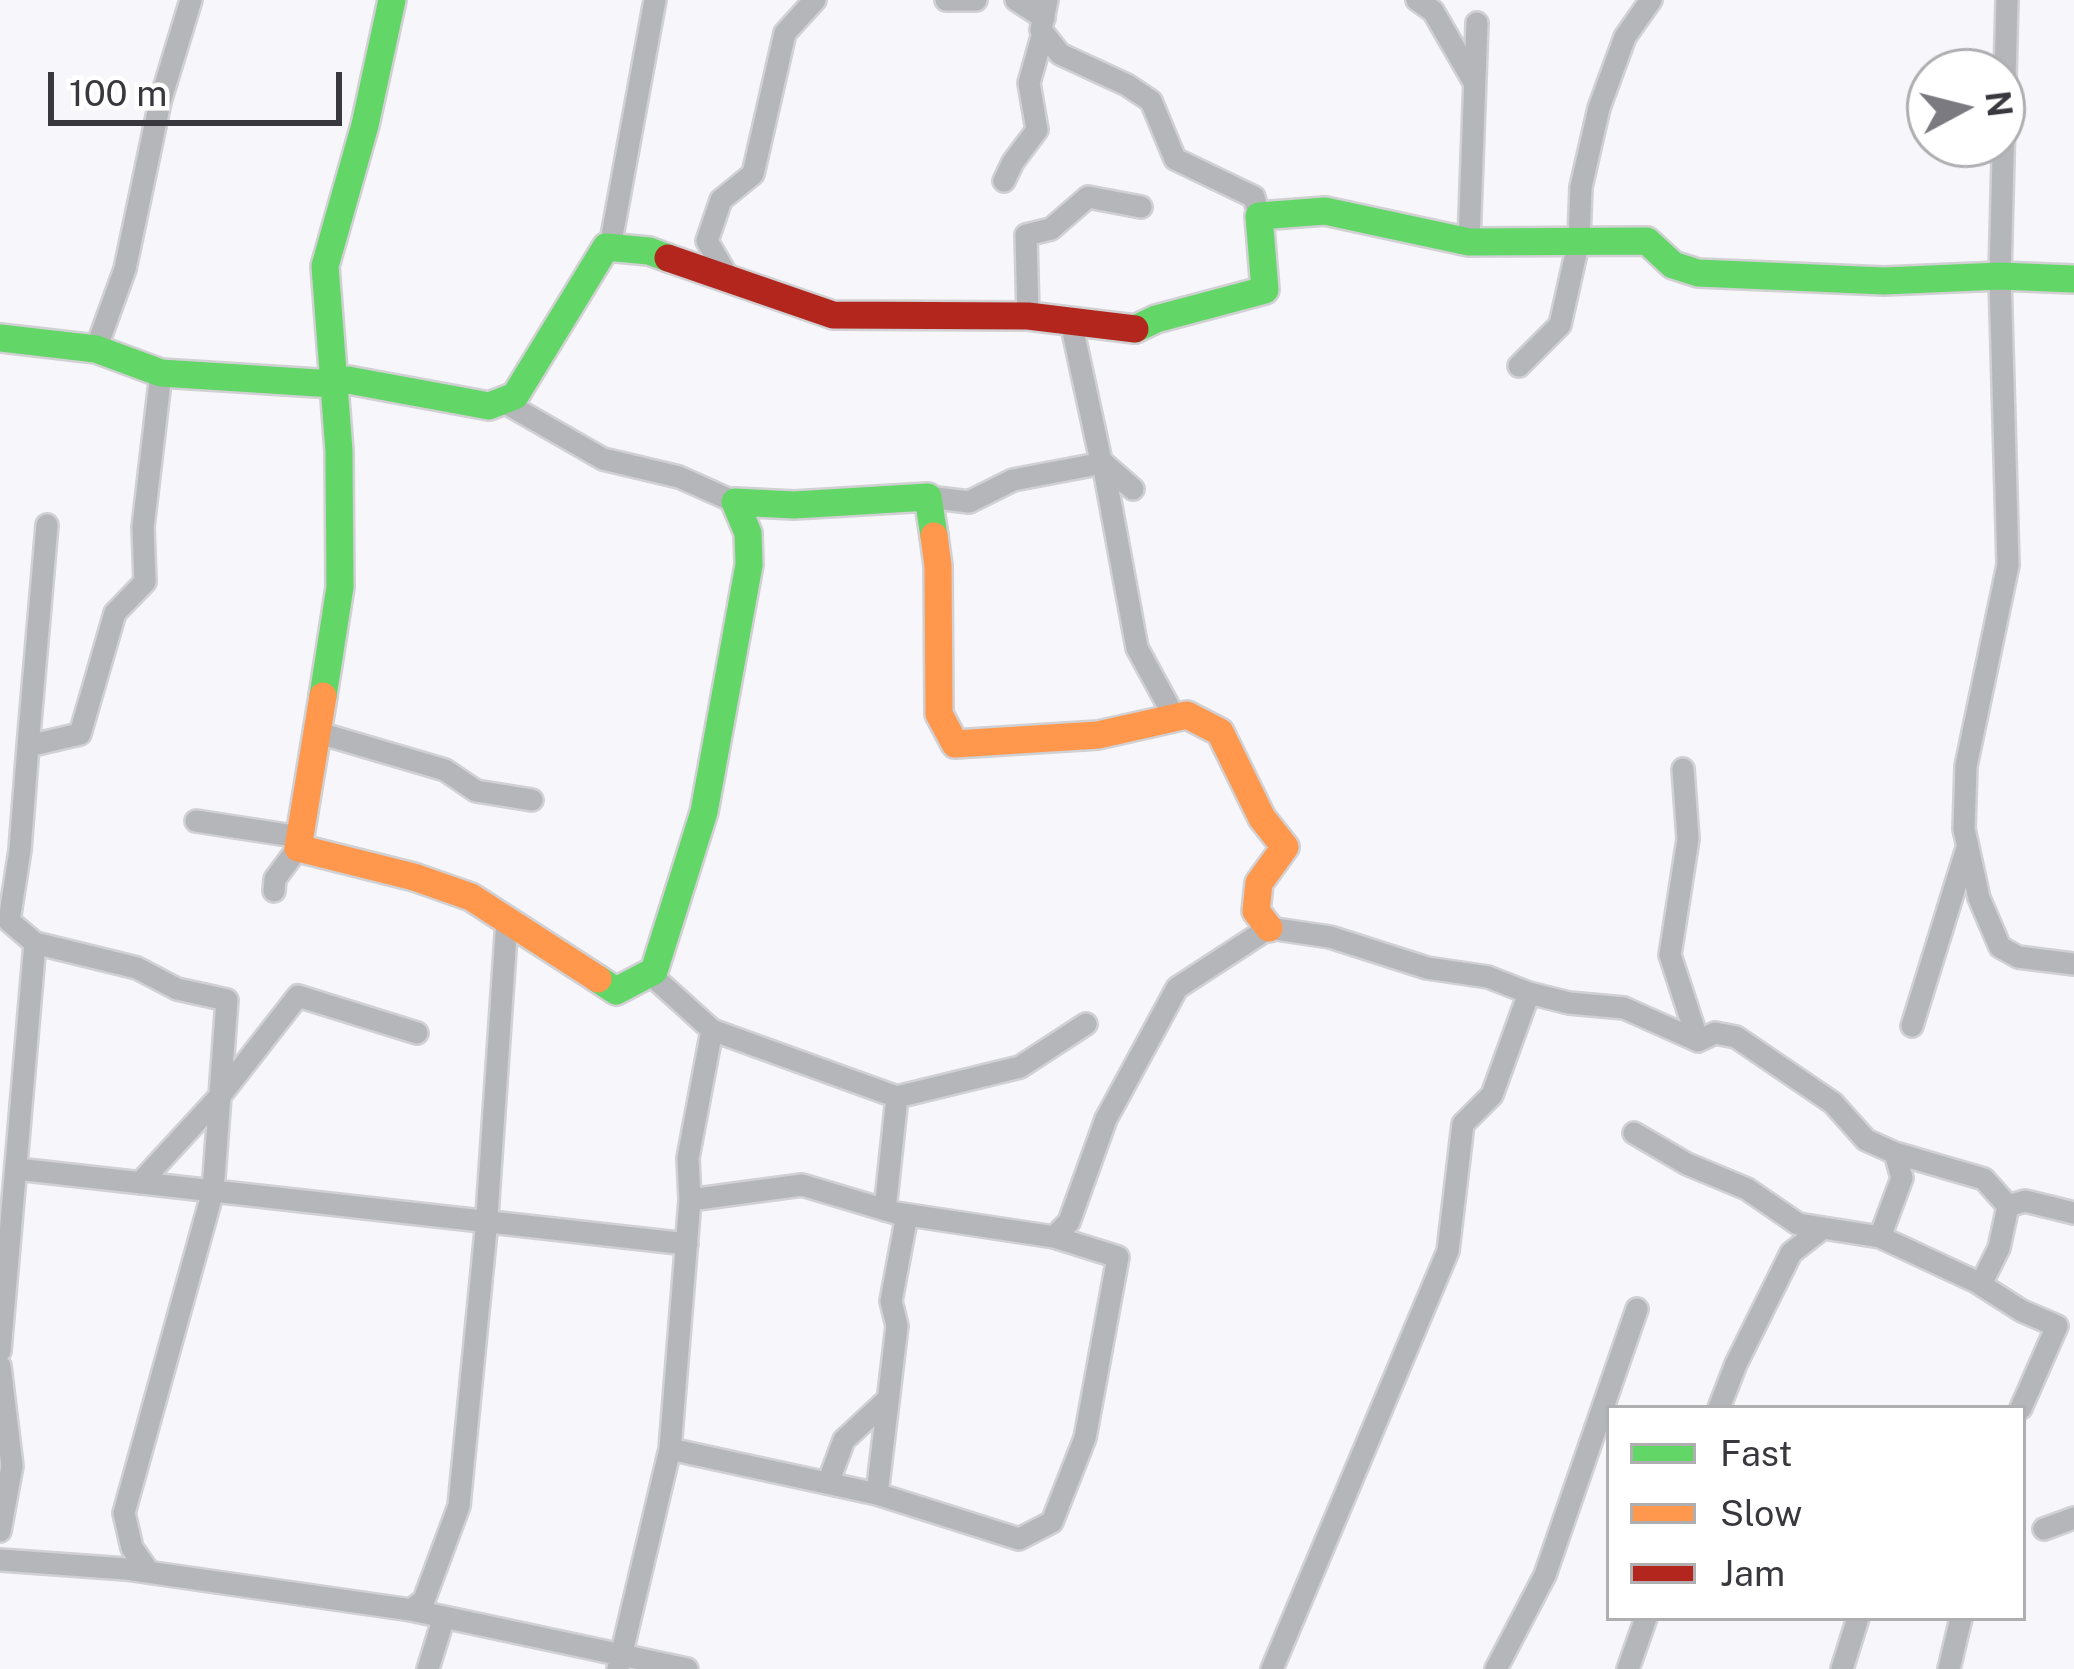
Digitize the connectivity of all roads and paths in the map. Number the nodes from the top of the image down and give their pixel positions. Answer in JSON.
{"nodes":[{"id":1,"x":191,"y":0,"type":"edge"},
{"id":2,"x":392,"y":0,"type":"edge"},
{"id":3,"x":655,"y":0,"type":"edge"},
{"id":4,"x":814,"y":0,"type":"edge"},
{"id":5,"x":946,"y":0,"type":"edge"},
{"id":6,"x":976,"y":0,"type":"edge"},
{"id":7,"x":1016,"y":0,"type":"edge"},
{"id":8,"x":1418,"y":0,"type":"edge"},
{"id":9,"x":1652,"y":0,"type":"edge"},
{"id":10,"x":2007,"y":0,"type":"edge"},
{"id":11,"x":1045,"y":17,"type":"edge"},
{"id":12,"x":1477,"y":23,"type":"dead end"},
{"id":13,"x":1474,"y":83,"type":"junction"},
{"id":14,"x":1004,"y":181,"type":"dead end"},
{"id":15,"x":1141,"y":207,"type":"dead end"},
{"id":16,"x":1259,"y":216,"type":"junction"},
{"id":17,"x":1579,"y":240,"type":"junction"},
{"id":18,"x":1469,"y":242,"type":"junction"},
{"id":19,"x":610,"y":247,"type":"junction"},
{"id":20,"x":2000,"y":277,"type":"junction"},
{"id":21,"x":2074,"y":279,"type":"edge"},
{"id":22,"x":730,"y":280,"type":"junction"},
{"id":23,"x":1028,"y":316,"type":"junction"},
{"id":24,"x":1071,"y":322,"type":"junction"},
{"id":25,"x":0,"y":338,"type":"edge"},
{"id":26,"x":96,"y":349,"type":"junction"},
{"id":27,"x":1519,"y":366,"type":"dead end"},
{"id":28,"x":161,"y":373,"type":"junction"},
{"id":29,"x":332,"y":384,"type":"junction"},
{"id":30,"x":502,"y":401,"type":"junction"},
{"id":31,"x":1103,"y":463,"type":"junction"},
{"id":32,"x":1133,"y":489,"type":"dead end"},
{"id":33,"x":928,"y":497,"type":"junction"},
{"id":34,"x":735,"y":502,"type":"junction"},
{"id":35,"x":47,"y":525,"type":"dead end"},
{"id":36,"x":1174,"y":718,"type":"junction"},
{"id":37,"x":316,"y":732,"type":"junction"},
{"id":38,"x":28,"y":746,"type":"junction"},
{"id":39,"x":1683,"y":769,"type":"dead end"},
{"id":40,"x":532,"y":800,"type":"dead end"},
{"id":41,"x":196,"y":821,"type":"dead end"},
{"id":42,"x":299,"y":842,"type":"junction"},
{"id":43,"x":1967,"y":847,"type":"junction"},
{"id":44,"x":274,"y":891,"type":"dead end"},
{"id":45,"x":507,"y":920,"type":"junction"},
{"id":46,"x":1269,"y":928,"type":"junction"},
{"id":47,"x":35,"y":943,"type":"junction"},
{"id":48,"x":2074,"y":964,"type":"edge"},
{"id":49,"x":649,"y":974,"type":"junction"},
{"id":50,"x":1529,"y":992,"type":"junction"},
{"id":51,"x":1087,"y":1024,"type":"dead end"},
{"id":52,"x":1912,"y":1026,"type":"dead end"},
{"id":53,"x":712,"y":1030,"type":"junction"},
{"id":54,"x":417,"y":1033,"type":"dead end"},
{"id":55,"x":1698,"y":1041,"type":"junction"},
{"id":56,"x":220,"y":1096,"type":"junction"},
{"id":57,"x":897,"y":1097,"type":"junction"},
{"id":58,"x":1634,"y":1133,"type":"dead end"},
{"id":59,"x":1894,"y":1154,"type":"junction"},
{"id":60,"x":10,"y":1179,"type":"edge"},
{"id":61,"x":140,"y":1183,"type":"junction"},
{"id":62,"x":213,"y":1191,"type":"junction"},
{"id":63,"x":690,"y":1200,"type":"junction"},
{"id":64,"x":2008,"y":1206,"type":"junction"},
{"id":65,"x":896,"y":1212,"type":"junction"},
{"id":66,"x":2074,"y":1213,"type":"edge"},
{"id":67,"x":486,"y":1222,"type":"junction"},
{"id":68,"x":1823,"y":1228,"type":"junction"},
{"id":69,"x":1054,"y":1237,"type":"junction"},
{"id":70,"x":1880,"y":1237,"type":"junction"},
{"id":71,"x":687,"y":1244,"type":"junction"},
{"id":72,"x":1978,"y":1283,"type":"junction"},
{"id":73,"x":1636,"y":1309,"type":"dead end"},
{"id":74,"x":0,"y":1351,"type":"edge"},
{"id":75,"x":0,"y":1366,"type":"edge"},
{"id":76,"x":885,"y":1402,"type":"junction"},
{"id":77,"x":1720,"y":1405,"type":"edge"},
{"id":78,"x":2022,"y":1405,"type":"edge"},
{"id":79,"x":670,"y":1449,"type":"junction"},
{"id":80,"x":828,"y":1484,"type":"junction"},
{"id":81,"x":877,"y":1494,"type":"junction"},
{"id":82,"x":2074,"y":1518,"type":"edge"},
{"id":83,"x":2044,"y":1529,"type":"dead end"},
{"id":84,"x":0,"y":1531,"type":"edge"},
{"id":85,"x":0,"y":1560,"type":"edge"},
{"id":86,"x":149,"y":1572,"type":"junction"},
{"id":87,"x":411,"y":1610,"type":"junction"},
{"id":88,"x":444,"y":1617,"type":"junction"},
{"id":89,"x":1645,"y":1621,"type":"edge"},
{"id":90,"x":1857,"y":1621,"type":"edge"},
{"id":91,"x":1960,"y":1621,"type":"edge"},
{"id":92,"x":618,"y":1661,"type":"edge"},
{"id":93,"x":428,"y":1669,"type":"edge"},
{"id":94,"x":687,"y":1669,"type":"edge"},
{"id":95,"x":1272,"y":1669,"type":"edge"},
{"id":96,"x":1496,"y":1669,"type":"edge"},
{"id":97,"x":1628,"y":1669,"type":"edge"},
{"id":98,"x":1842,"y":1669,"type":"edge"},
{"id":99,"x":1949,"y":1669,"type":"edge"}],
"edges":[{"from":1,"to":26,"type":"street"},
{"from":2,"to":29,"type":"street"},
{"from":3,"to":19,"type":"street"},
{"from":4,"to":22,"type":"street"},
{"from":5,"to":6,"type":"street"},
{"from":7,"to":11,"type":"street"},
{"from":8,"to":13,"type":"street"},
{"from":9,"to":17,"type":"street"},
{"from":10,"to":20,"type":"street"},
{"from":11,"to":14,"type":"street"},
{"from":11,"to":16,"type":"street"},
{"from":12,"to":13,"type":"street"},
{"from":13,"to":18,"type":"street"},
{"from":15,"to":23,"type":"street"},
{"from":16,"to":18,"type":"street"},
{"from":16,"to":24,"type":"street"},
{"from":17,"to":18,"type":"street"},
{"from":17,"to":20,"type":"street"},
{"from":17,"to":27,"type":"street"},
{"from":19,"to":22,"type":"street"},
{"from":19,"to":30,"type":"street"},
{"from":20,"to":21,"type":"street"},
{"from":20,"to":43,"type":"street"},
{"from":22,"to":23,"type":"street"},
{"from":23,"to":24,"type":"street"},
{"from":24,"to":31,"type":"street"},
{"from":25,"to":26,"type":"street"},
{"from":26,"to":28,"type":"street"},
{"from":28,"to":29,"type":"street"},
{"from":28,"to":38,"type":"street"},
{"from":29,"to":30,"type":"street"},
{"from":29,"to":37,"type":"street"},
{"from":30,"to":34,"type":"street"},
{"from":31,"to":32,"type":"street"},
{"from":31,"to":33,"type":"street"},
{"from":31,"to":36,"type":"street"},
{"from":33,"to":34,"type":"street"},
{"from":33,"to":36,"type":"street"},
{"from":34,"to":49,"type":"street"},
{"from":35,"to":38,"type":"street"},
{"from":36,"to":46,"type":"street"},
{"from":37,"to":40,"type":"street"},
{"from":37,"to":42,"type":"street"},
{"from":38,"to":47,"type":"street"},
{"from":39,"to":55,"type":"street"},
{"from":41,"to":42,"type":"street"},
{"from":42,"to":44,"type":"street"},
{"from":42,"to":45,"type":"street"},
{"from":43,"to":48,"type":"street"},
{"from":43,"to":52,"type":"street"},
{"from":45,"to":49,"type":"street"},
{"from":45,"to":67,"type":"street"},
{"from":46,"to":50,"type":"street"},
{"from":46,"to":69,"type":"street"},
{"from":47,"to":56,"type":"street"},
{"from":47,"to":60,"type":"street"},
{"from":49,"to":53,"type":"street"},
{"from":50,"to":55,"type":"street"},
{"from":50,"to":95,"type":"street"},
{"from":51,"to":57,"type":"street"},
{"from":53,"to":57,"type":"street"},
{"from":53,"to":63,"type":"street"},
{"from":54,"to":56,"type":"street"},
{"from":55,"to":59,"type":"street"},
{"from":56,"to":61,"type":"street"},
{"from":56,"to":62,"type":"street"},
{"from":57,"to":65,"type":"street"},
{"from":58,"to":68,"type":"street"},
{"from":59,"to":64,"type":"street"},
{"from":59,"to":70,"type":"street"},
{"from":60,"to":61,"type":"street"},
{"from":60,"to":74,"type":"street"},
{"from":61,"to":62,"type":"street"},
{"from":62,"to":67,"type":"street"},
{"from":62,"to":86,"type":"street"},
{"from":63,"to":65,"type":"street"},
{"from":63,"to":71,"type":"street"},
{"from":64,"to":66,"type":"street"},
{"from":64,"to":72,"type":"street"},
{"from":65,"to":69,"type":"street"},
{"from":65,"to":76,"type":"street"},
{"from":67,"to":71,"type":"street"},
{"from":67,"to":87,"type":"street"},
{"from":68,"to":70,"type":"street"},
{"from":68,"to":77,"type":"street"},
{"from":69,"to":81,"type":"street"},
{"from":70,"to":72,"type":"street"},
{"from":71,"to":79,"type":"street"},
{"from":72,"to":78,"type":"street"},
{"from":73,"to":96,"type":"street"},
{"from":75,"to":84,"type":"street"},
{"from":76,"to":80,"type":"street"},
{"from":76,"to":81,"type":"street"},
{"from":79,"to":80,"type":"street"},
{"from":79,"to":92,"type":"street"},
{"from":80,"to":81,"type":"street"},
{"from":82,"to":83,"type":"street"},
{"from":85,"to":86,"type":"street"},
{"from":86,"to":87,"type":"street"},
{"from":87,"to":88,"type":"street"},
{"from":88,"to":92,"type":"street"},
{"from":88,"to":93,"type":"street"},
{"from":89,"to":97,"type":"street"},
{"from":90,"to":98,"type":"street"},
{"from":91,"to":99,"type":"street"},
{"from":92,"to":94,"type":"street"}]}
